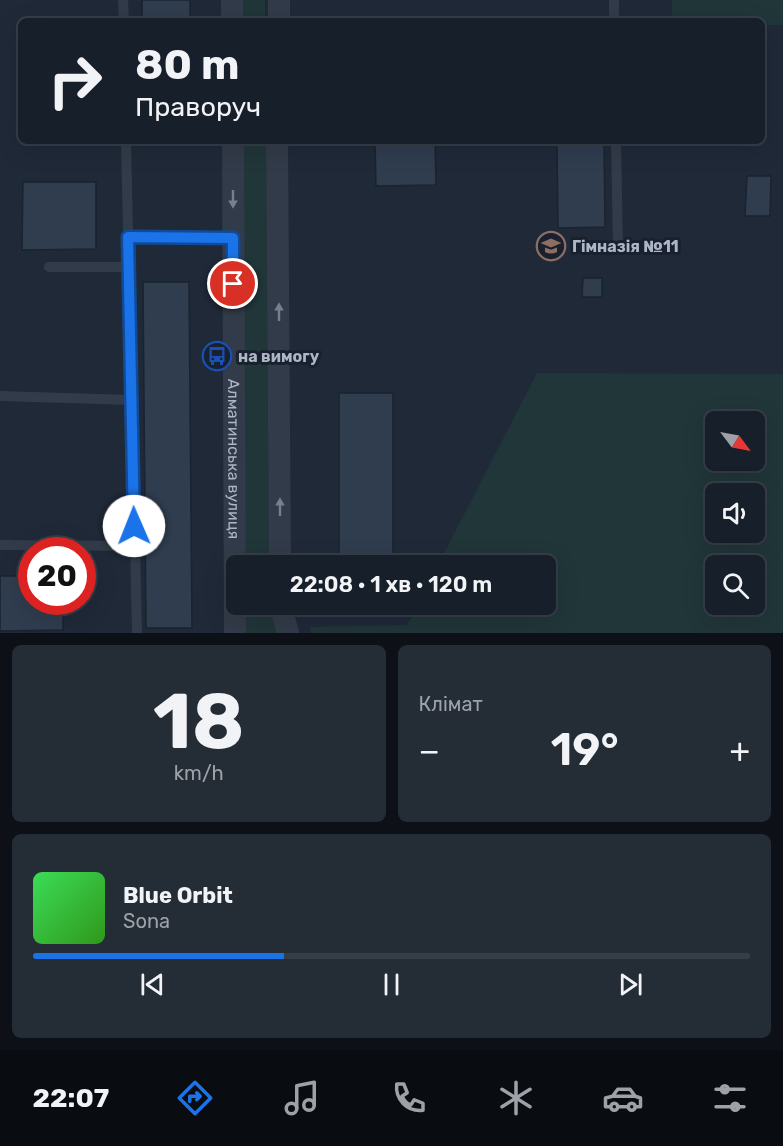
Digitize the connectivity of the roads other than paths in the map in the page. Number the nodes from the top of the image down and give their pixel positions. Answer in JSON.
{"nodes":[{"id":1,"x":123,"y":0,"type":"edge"},
{"id":2,"x":232,"y":0,"type":"edge"},
{"id":3,"x":279,"y":0,"type":"edge"},
{"id":4,"x":614,"y":0,"type":"edge"},
{"id":5,"x":124,"y":18,"type":"edge"},
{"id":6,"x":232,"y":18,"type":"edge"},
{"id":7,"x":279,"y":18,"type":"edge"},
{"id":8,"x":614,"y":18,"type":"edge"},
{"id":9,"x":126,"y":144,"type":"edge"},
{"id":10,"x":233,"y":144,"type":"edge"},
{"id":11,"x":278,"y":144,"type":"edge"},
{"id":12,"x":616,"y":144,"type":"edge"},
{"id":13,"x":128,"y":237,"type":"junction"},
{"id":14,"x":233,"y":238,"type":"junction"},
{"id":15,"x":618,"y":249,"type":"dead end"},
{"id":16,"x":48,"y":267,"type":"dead end"},
{"id":17,"x":129,"y":267,"type":"junction"},
{"id":18,"x":0,"y":396,"type":"edge"},
{"id":19,"x":132,"y":400,"type":"junction"},
{"id":20,"x":0,"y":545,"type":"edge"},
{"id":21,"x":135,"y":546,"type":"junction"},
{"id":22,"x":280,"y":555,"type":"edge"},
{"id":23,"x":283,"y":615,"type":"edge"},
{"id":24,"x":137,"y":633,"type":"edge"},
{"id":25,"x":235,"y":633,"type":"edge"},
{"id":26,"x":288,"y":633,"type":"edge"}],
"edges":[{"from":1,"to":5,"type":"lane"},
{"from":2,"to":6,"type":"street"},
{"from":3,"to":7,"type":"street"},
{"from":4,"to":8,"type":"lane"},
{"from":9,"to":13,"type":"lane"},
{"from":10,"to":14,"type":"street","name":"Алматинська вулиця","one_way":true},
{"from":22,"to":11,"type":"street","one_way":true},
{"from":12,"to":15,"type":"lane"},
{"from":13,"to":14,"type":"lane"},
{"from":13,"to":17,"type":"lane"},
{"from":14,"to":25,"type":"street","name":"Алматинська вулиця"},
{"from":16,"to":17,"type":"lane"},
{"from":17,"to":19,"type":"lane"},
{"from":18,"to":19,"type":"lane"},
{"from":19,"to":21,"type":"lane"},
{"from":20,"to":21,"type":"lane"},
{"from":21,"to":24,"type":"lane"},
{"from":23,"to":26,"type":"street"}]}
